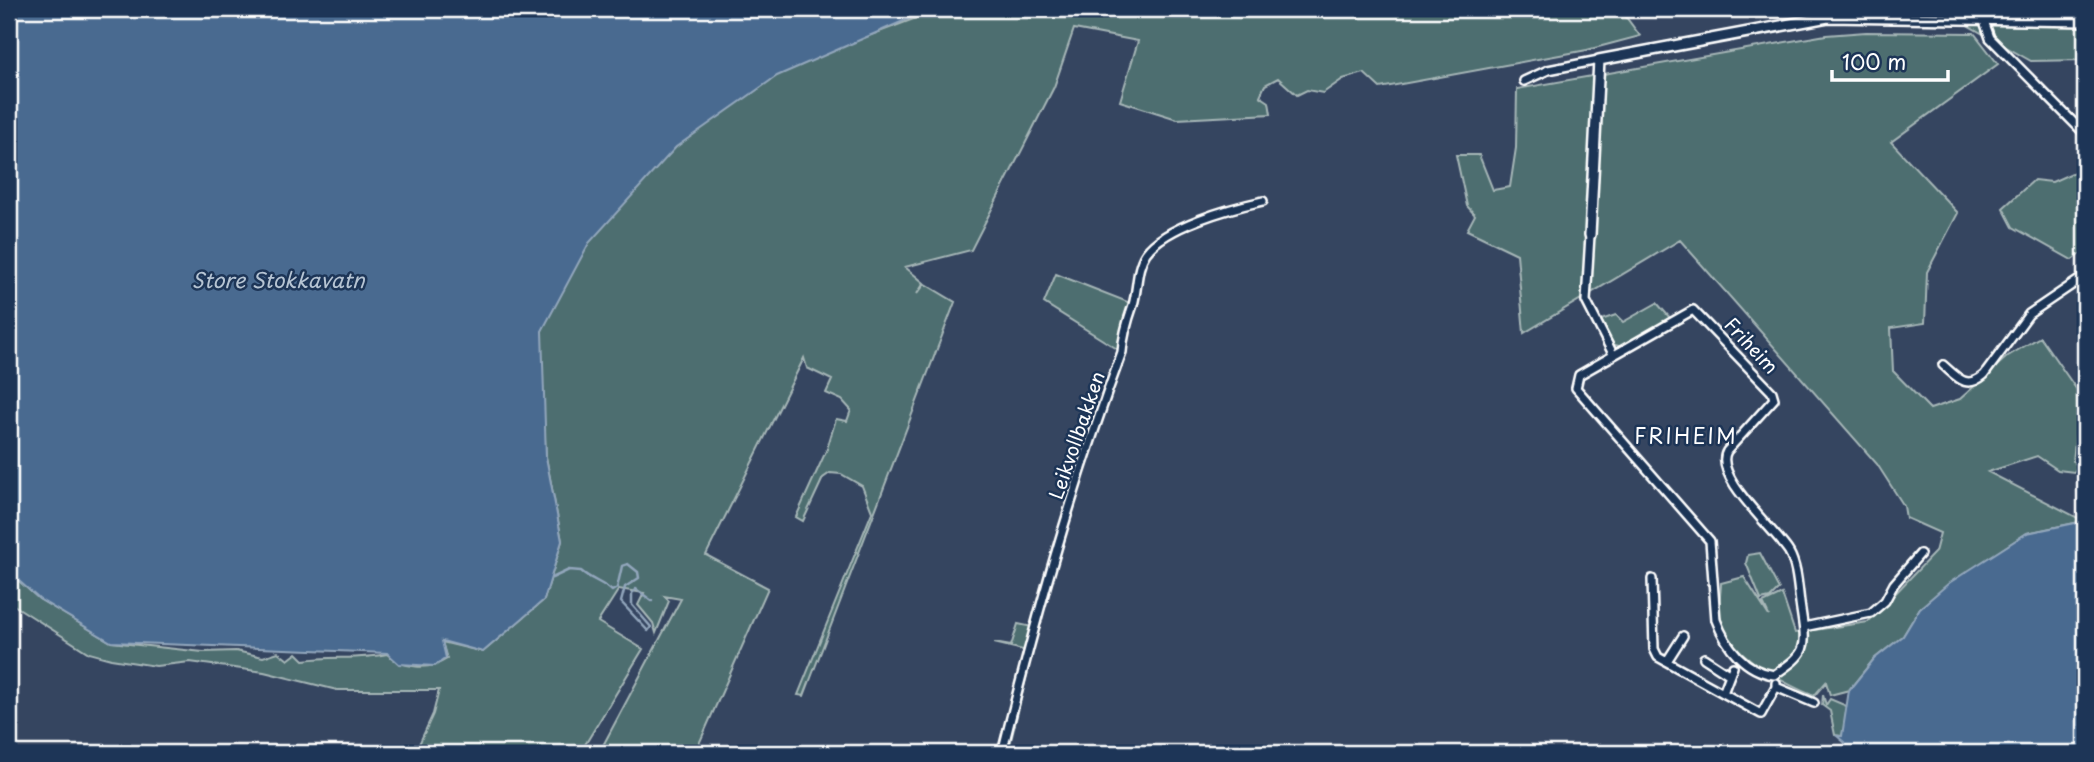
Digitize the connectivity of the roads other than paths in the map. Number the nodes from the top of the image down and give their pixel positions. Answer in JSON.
{"nodes":[{"id":1,"x":1984,"y":21,"type":"junction"},
{"id":2,"x":2085,"y":22,"type":"edge"},
{"id":3,"x":1599,"y":60,"type":"junction"},
{"id":4,"x":1524,"y":81,"type":"dead end"},
{"id":5,"x":2085,"y":134,"type":"edge"},
{"id":6,"x":1263,"y":201,"type":"dead end"},
{"id":7,"x":1590,"y":235,"type":"joint"},
{"id":8,"x":2085,"y":276,"type":"edge"},
{"id":9,"x":1613,"y":354,"type":"junction"},
{"id":10,"x":1943,"y":365,"type":"dead end"},
{"id":11,"x":1920,"y":554,"type":"dead end"},
{"id":12,"x":1652,"y":579,"type":"dead end"},
{"id":13,"x":1804,"y":627,"type":"junction"},
{"id":14,"x":1683,"y":636,"type":"dead end"},
{"id":15,"x":1704,"y":658,"type":"dead end"},
{"id":16,"x":1667,"y":661,"type":"junction"},
{"id":17,"x":1774,"y":675,"type":"junction"},
{"id":18,"x":1776,"y":687,"type":"junction"},
{"id":19,"x":1723,"y":692,"type":"junction"},
{"id":20,"x":1814,"y":703,"type":"dead end"},
{"id":21,"x":1002,"y":753,"type":"edge"}],
"edges":[{"from":1,"to":2,"type":"street"},
{"from":1,"to":3,"type":"street"},
{"from":1,"to":5,"type":"street"},
{"from":3,"to":4,"type":"street"},
{"from":3,"to":7,"type":"street"},
{"from":6,"to":21,"type":"street","name":"Leikvollbakken"},
{"from":7,"to":9,"type":"street"},
{"from":8,"to":10,"type":"street"},
{"from":9,"to":13,"type":"street","name":"Friheim"},
{"from":9,"to":17,"type":"street","name":"Friheim"},
{"from":11,"to":13,"type":"street"},
{"from":12,"to":16,"type":"street"},
{"from":13,"to":17,"type":"street","name":"Friheim"},
{"from":14,"to":16,"type":"street"},
{"from":15,"to":19,"type":"street"},
{"from":16,"to":19,"type":"street"},
{"from":17,"to":18,"type":"street"},
{"from":18,"to":19,"type":"street"},
{"from":18,"to":20,"type":"street"}]}
